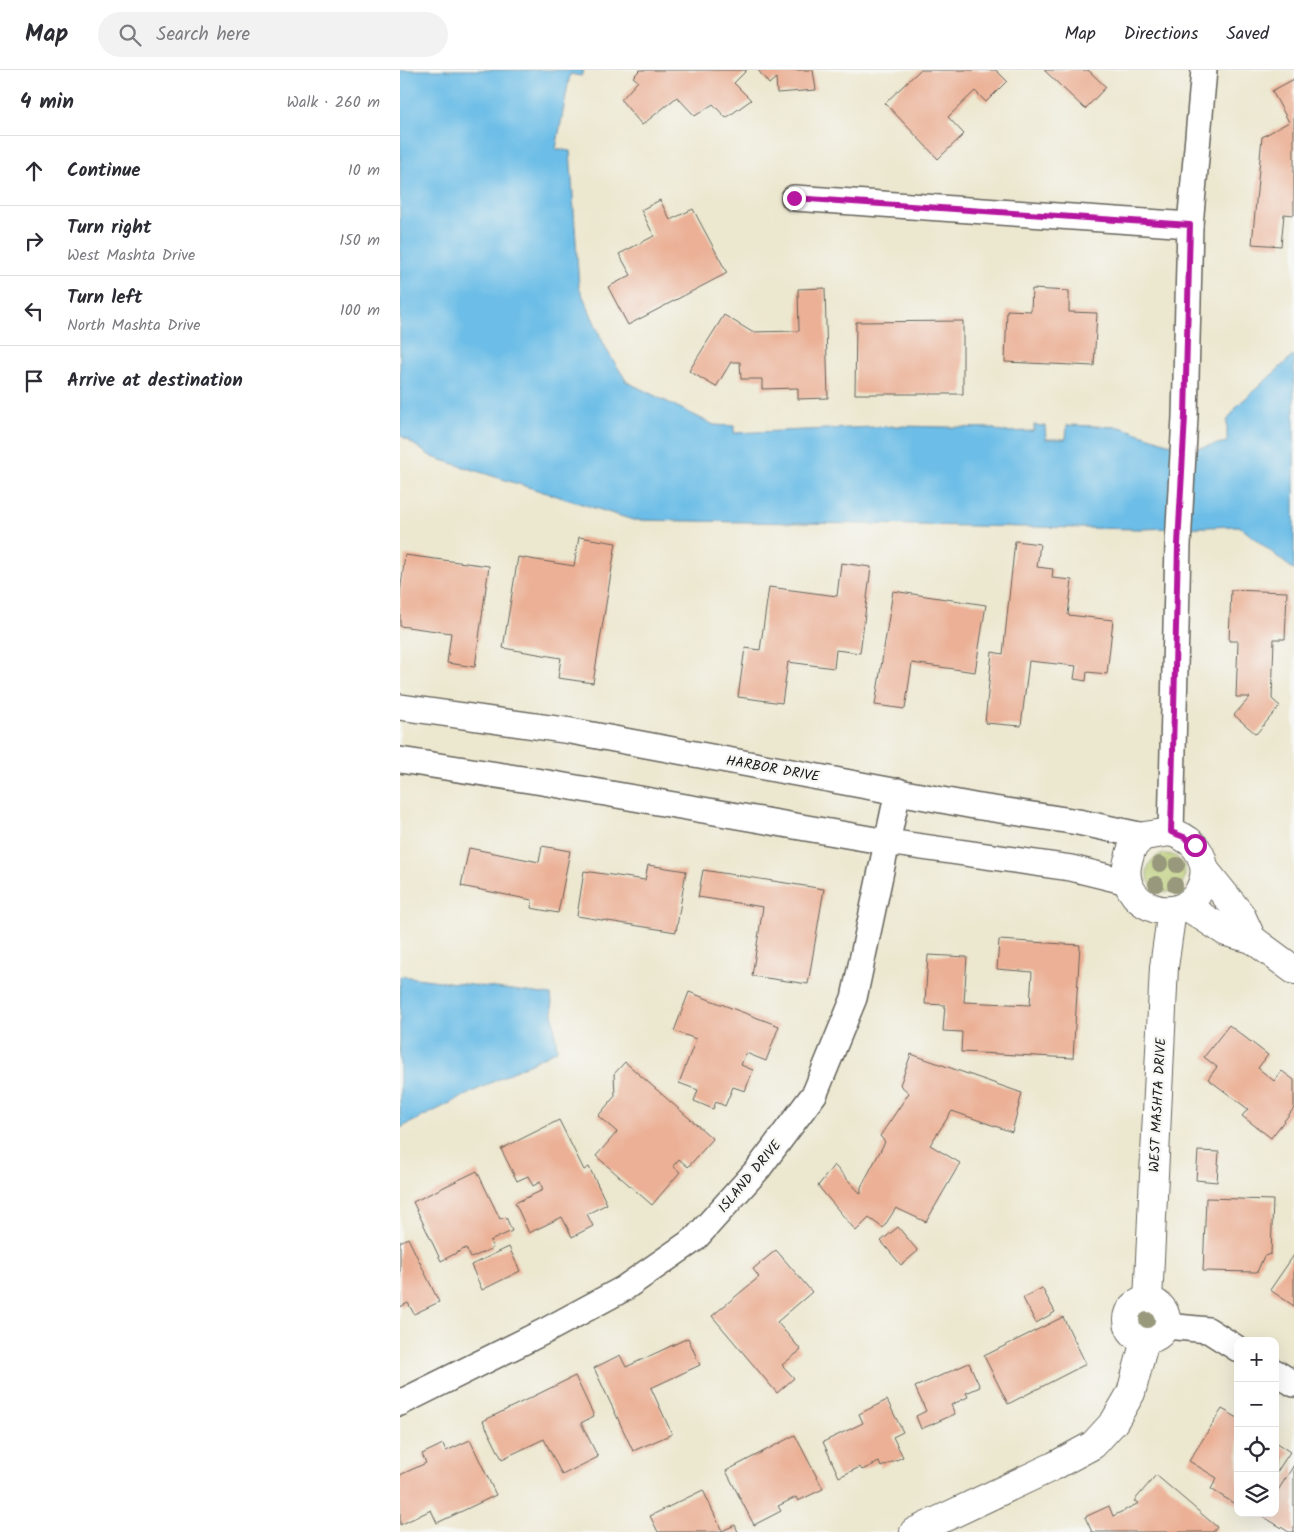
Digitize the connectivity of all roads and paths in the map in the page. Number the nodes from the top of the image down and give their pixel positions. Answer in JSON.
{"nodes":[{"id":1,"x":1204,"y":70,"type":"edge"},
{"id":2,"x":794,"y":198,"type":"dead end"},
{"id":3,"x":1190,"y":225,"type":"junction"},
{"id":4,"x":400,"y":707,"type":"edge"},
{"id":5,"x":400,"y":760,"type":"edge"},
{"id":6,"x":898,"y":790,"type":"junction"},
{"id":7,"x":1171,"y":832,"type":"junction"},
{"id":8,"x":1144,"y":836,"type":"junction"},
{"id":9,"x":887,"y":842,"type":"junction"},
{"id":10,"x":1205,"y":870,"type":"junction"},
{"id":11,"x":1128,"y":882,"type":"junction"},
{"id":12,"x":1179,"y":908,"type":"junction"},
{"id":13,"x":1252,"y":938,"type":"junction"},
{"id":14,"x":1294,"y":970,"type":"edge"},
{"id":15,"x":1156,"y":1333,"type":"junction"},
{"id":16,"x":1234,"y":1346,"type":"edge"},
{"id":17,"x":1279,"y":1375,"type":"edge"},
{"id":18,"x":1294,"y":1384,"type":"edge"},
{"id":19,"x":400,"y":1403,"type":"edge"},
{"id":20,"x":914,"y":1532,"type":"edge"}],
"edges":[{"from":1,"to":3,"type":"street"},
{"from":2,"to":3,"type":"street"},
{"from":3,"to":7,"type":"street"},
{"from":4,"to":6,"type":"street","name":"HARBOR DRIVE"},
{"from":5,"to":9,"type":"street"},
{"from":6,"to":8,"type":"street","name":"HARBOR DRIVE"},
{"from":6,"to":9,"type":"street","name":"ISLAND DRIVE"},
{"from":7,"to":8,"type":"street"},
{"from":7,"to":10,"type":"street"},
{"from":8,"to":11,"type":"street"},
{"from":9,"to":11,"type":"street"},
{"from":9,"to":19,"type":"street","name":"ISLAND DRIVE"},
{"from":10,"to":12,"type":"street"},
{"from":10,"to":13,"type":"street"},
{"from":11,"to":12,"type":"street"},
{"from":12,"to":13,"type":"street"},
{"from":12,"to":15,"type":"street","name":"WEST MASHTA DRIVE"},
{"from":13,"to":14,"type":"street"},
{"from":15,"to":16,"type":"street"},
{"from":15,"to":20,"type":"street"},
{"from":17,"to":18,"type":"street"}]}
